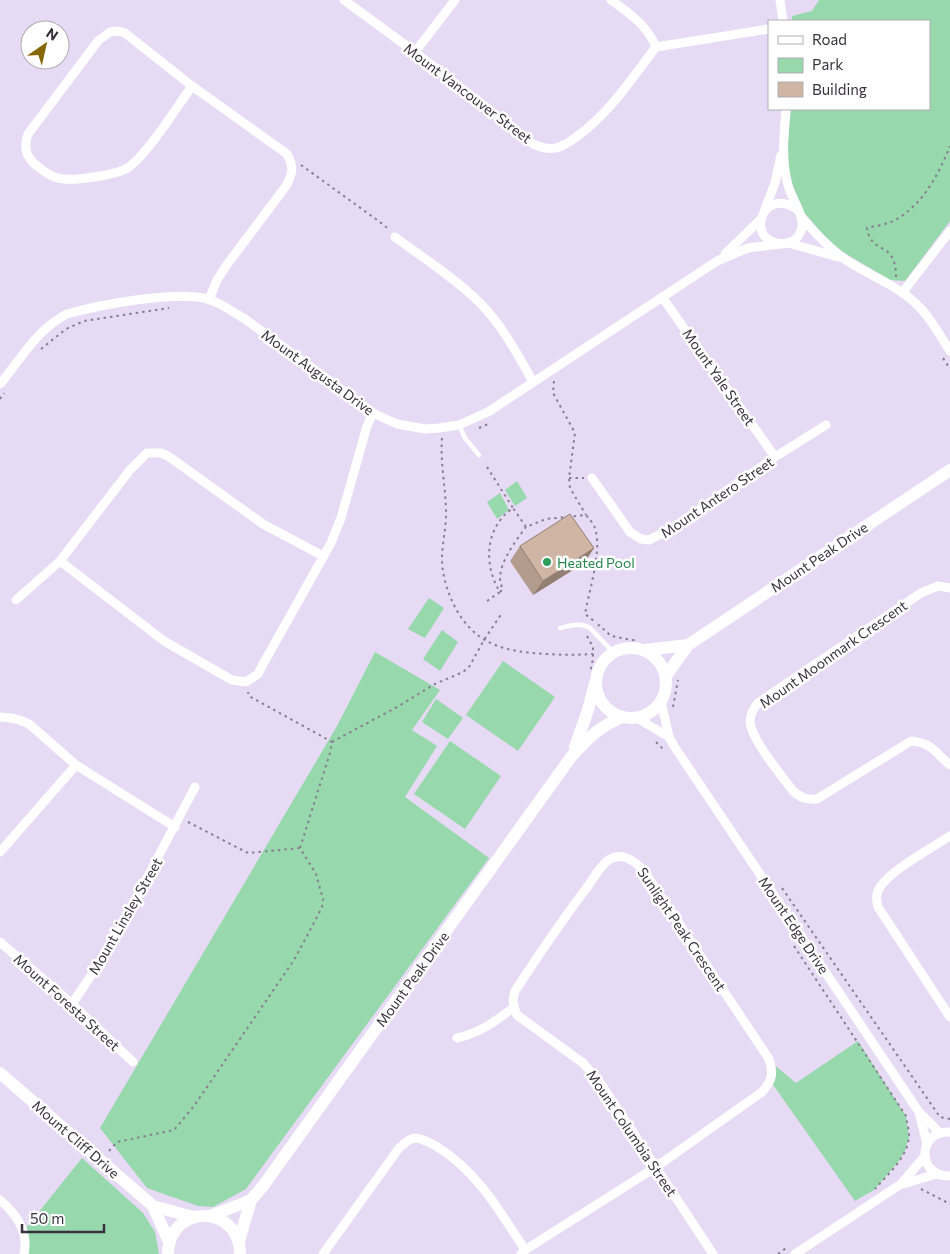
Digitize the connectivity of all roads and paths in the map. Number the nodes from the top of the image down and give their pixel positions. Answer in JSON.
{"nodes":[{"id":1,"x":344,"y":0,"type":"edge"},
{"id":2,"x":454,"y":0,"type":"edge"},
{"id":3,"x":611,"y":0,"type":"edge"},
{"id":4,"x":780,"y":0,"type":"edge"},
{"id":5,"x":783,"y":20,"type":"edge"},
{"id":6,"x":768,"y":28,"type":"edge"},
{"id":7,"x":656,"y":47,"type":"junction"},
{"id":8,"x":415,"y":52,"type":"junction"},
{"id":9,"x":192,"y":86,"type":"junction"},
{"id":10,"x":786,"y":110,"type":"edge"},
{"id":11,"x":950,"y":146,"type":"edge"},
{"id":12,"x":783,"y":147,"type":"junction"},
{"id":13,"x":287,"y":154,"type":"junction"},
{"id":14,"x":800,"y":214,"type":"junction"},
{"id":15,"x":762,"y":216,"type":"junction"},
{"id":16,"x":950,"y":231,"type":"edge"},
{"id":17,"x":395,"y":237,"type":"joint"},
{"id":18,"x":785,"y":244,"type":"junction"},
{"id":19,"x":846,"y":260,"type":"junction"},
{"id":20,"x":717,"y":261,"type":"junction"},
{"id":21,"x":899,"y":290,"type":"junction"},
{"id":22,"x":662,"y":297,"type":"junction"},
{"id":23,"x":209,"y":300,"type":"junction"},
{"id":24,"x":174,"y":307,"type":"dead end"},
{"id":25,"x":950,"y":351,"type":"edge"},
{"id":26,"x":38,"y":352,"type":"dead end"},
{"id":27,"x":939,"y":353,"type":"dead end"},
{"id":28,"x":950,"y":369,"type":"edge"},
{"id":29,"x":554,"y":380,"type":"dead end"},
{"id":30,"x":533,"y":382,"type":"junction"},
{"id":31,"x":3,"y":388,"type":"edge"},
{"id":32,"x":0,"y":399,"type":"edge"},
{"id":33,"x":373,"y":413,"type":"junction"},
{"id":34,"x":491,"y":422,"type":"dead end"},
{"id":35,"x":826,"y":425,"type":"dead end"},
{"id":36,"x":460,"y":429,"type":"junction"},
{"id":37,"x":434,"y":437,"type":"dead end"},
{"id":38,"x":442,"y":437,"type":"junction"},
{"id":39,"x":479,"y":454,"type":"dead end"},
{"id":40,"x":775,"y":457,"type":"junction"},
{"id":41,"x":487,"y":467,"type":"dead end"},
{"id":42,"x":950,"y":470,"type":"edge"},
{"id":43,"x":569,"y":478,"type":"junction"},
{"id":44,"x":592,"y":478,"type":"joint"},
{"id":45,"x":513,"y":508,"type":"junction"},
{"id":46,"x":586,"y":515,"type":"junction"},
{"id":47,"x":526,"y":526,"type":"junction"},
{"id":48,"x":323,"y":556,"type":"junction"},
{"id":49,"x":60,"y":560,"type":"junction"},
{"id":50,"x":950,"y":588,"type":"edge"},
{"id":51,"x":500,"y":592,"type":"junction"},
{"id":52,"x":16,"y":600,"type":"dead end"},
{"id":53,"x":488,"y":601,"type":"dead end"},
{"id":54,"x":502,"y":613,"type":"dead end"},
{"id":55,"x":599,"y":625,"type":"junction"},
{"id":56,"x":560,"y":628,"type":"dead end"},
{"id":57,"x":592,"y":630,"type":"junction"},
{"id":58,"x":484,"y":640,"type":"junction"},
{"id":59,"x":688,"y":645,"type":"junction"},
{"id":60,"x":642,"y":646,"type":"junction"},
{"id":61,"x":613,"y":652,"type":"junction"},
{"id":62,"x":593,"y":654,"type":"junction"},
{"id":63,"x":666,"y":676,"type":"junction"},
{"id":64,"x":680,"y":676,"type":"dead end"},
{"id":65,"x":593,"y":678,"type":"junction"},
{"id":66,"x":246,"y":682,"type":"junction"},
{"id":67,"x":662,"y":701,"type":"junction"},
{"id":68,"x":673,"y":712,"type":"dead end"},
{"id":69,"x":0,"y":717,"type":"edge"},
{"id":70,"x":622,"y":717,"type":"junction"},
{"id":71,"x":637,"y":718,"type":"junction"},
{"id":72,"x":651,"y":736,"type":"dead end"},
{"id":73,"x":671,"y":741,"type":"junction"},
{"id":74,"x":332,"y":742,"type":"junction"},
{"id":75,"x":571,"y":756,"type":"junction"},
{"id":76,"x":76,"y":765,"type":"junction"},
{"id":77,"x":950,"y":765,"type":"edge"},
{"id":78,"x":195,"y":787,"type":"dead end"},
{"id":79,"x":180,"y":817,"type":"junction"},
{"id":80,"x":175,"y":827,"type":"junction"},
{"id":81,"x":950,"y":836,"type":"edge"},
{"id":82,"x":300,"y":848,"type":"junction"},
{"id":83,"x":0,"y":852,"type":"edge"},
{"id":84,"x":782,"y":888,"type":"dead end"},
{"id":85,"x":0,"y":942,"type":"edge"},
{"id":86,"x":792,"y":942,"type":"dead end"},
{"id":87,"x":72,"y":1004,"type":"junction"},
{"id":88,"x":514,"y":1007,"type":"junction"},
{"id":89,"x":950,"y":1017,"type":"edge"},
{"id":90,"x":457,"y":1038,"type":"dead end"},
{"id":91,"x":133,"y":1062,"type":"dead end"},
{"id":92,"x":0,"y":1073,"type":"edge"},
{"id":93,"x":919,"y":1112,"type":"junction"},
{"id":94,"x":950,"y":1119,"type":"edge"},
{"id":95,"x":945,"y":1132,"type":"edge"},
{"id":96,"x":927,"y":1144,"type":"junction"},
{"id":97,"x":925,"y":1156,"type":"junction"},
{"id":98,"x":100,"y":1160,"type":"junction"},
{"id":99,"x":656,"y":1167,"type":"junction"},
{"id":100,"x":936,"y":1174,"type":"junction"},
{"id":101,"x":950,"y":1176,"type":"edge"},
{"id":102,"x":914,"y":1180,"type":"junction"},
{"id":103,"x":900,"y":1184,"type":"junction"},
{"id":104,"x":874,"y":1190,"type":"dead end"},
{"id":105,"x":0,"y":1200,"type":"edge"},
{"id":106,"x":251,"y":1200,"type":"junction"},
{"id":107,"x":950,"y":1204,"type":"edge"},
{"id":108,"x":153,"y":1206,"type":"junction"},
{"id":109,"x":210,"y":1216,"type":"junction"},
{"id":110,"x":193,"y":1217,"type":"junction"},
{"id":111,"x":793,"y":1244,"type":"dead end"},
{"id":112,"x":168,"y":1248,"type":"edge"},
{"id":113,"x":240,"y":1248,"type":"edge"},
{"id":114,"x":523,"y":1252,"type":"edge"},
{"id":115,"x":24,"y":1254,"type":"edge"},
{"id":116,"x":323,"y":1254,"type":"edge"},
{"id":117,"x":713,"y":1254,"type":"edge"},
{"id":118,"x":778,"y":1254,"type":"edge"},
{"id":119,"x":795,"y":1254,"type":"edge"}],
"edges":[{"from":1,"to":8,"type":"street","name":"Mount Vancouver Street"},
{"from":2,"to":8,"type":"street"},
{"from":3,"to":7,"type":"street"},
{"from":4,"to":5,"type":"street"},
{"from":6,"to":7,"type":"street"},
{"from":7,"to":8,"type":"street","name":"Mount Vancouver Street"},
{"from":9,"to":9,"type":"street"},
{"from":9,"to":13,"type":"street"},
{"from":10,"to":12,"type":"street"},
{"from":11,"to":21,"type":"path"},
{"from":12,"to":14,"type":"street"},
{"from":12,"to":15,"type":"street"},
{"from":13,"to":17,"type":"path"},
{"from":13,"to":23,"type":"street"},
{"from":14,"to":15,"type":"street"},
{"from":14,"to":18,"type":"street"},
{"from":14,"to":19,"type":"street","name":"Mount Augusta Drive"},
{"from":15,"to":18,"type":"street"},
{"from":15,"to":20,"type":"street","name":"Mount Augusta Drive"},
{"from":16,"to":21,"type":"street"},
{"from":17,"to":30,"type":"street"},
{"from":18,"to":19,"type":"street","name":"Mount Augusta Drive"},
{"from":18,"to":20,"type":"street","name":"Mount Augusta Drive"},
{"from":19,"to":21,"type":"street","name":"Mount Augusta Drive"},
{"from":20,"to":22,"type":"street","name":"Mount Augusta Drive"},
{"from":21,"to":25,"type":"street","name":"Mount Augusta Drive"},
{"from":22,"to":30,"type":"street","name":"Mount Augusta Drive"},
{"from":22,"to":40,"type":"street","name":"Mount Yale Street"},
{"from":23,"to":31,"type":"street","name":"Mount Augusta Drive"},
{"from":23,"to":33,"type":"street","name":"Mount Augusta Drive"},
{"from":24,"to":26,"type":"path"},
{"from":27,"to":28,"type":"path"},
{"from":29,"to":43,"type":"path"},
{"from":30,"to":36,"type":"street","name":"Mount Augusta Drive"},
{"from":31,"to":32,"type":"path"},
{"from":33,"to":36,"type":"street","name":"Mount Augusta Drive"},
{"from":33,"to":48,"type":"street"},
{"from":34,"to":36,"type":"path"},
{"from":35,"to":40,"type":"street","name":"Mount Antero Street"},
{"from":36,"to":38,"type":"path"},
{"from":36,"to":39,"type":"lane"},
{"from":37,"to":38,"type":"path"},
{"from":38,"to":58,"type":"path"},
{"from":40,"to":44,"type":"street","name":"Mount Antero Street"},
{"from":41,"to":45,"type":"path"},
{"from":42,"to":59,"type":"street","name":"Mount Peak Drive"},
{"from":43,"to":44,"type":"path"},
{"from":43,"to":46,"type":"path"},
{"from":45,"to":47,"type":"path"},
{"from":45,"to":51,"type":"path"},
{"from":46,"to":47,"type":"path"},
{"from":46,"to":55,"type":"path"},
{"from":47,"to":51,"type":"path"},
{"from":48,"to":49,"type":"street"},
{"from":48,"to":66,"type":"street"},
{"from":49,"to":52,"type":"street"},
{"from":49,"to":66,"type":"street"},
{"from":50,"to":77,"type":"street","name":"Mount Moonmark Crescent"},
{"from":51,"to":53,"type":"path"},
{"from":54,"to":58,"type":"path"},
{"from":55,"to":57,"type":"path"},
{"from":55,"to":60,"type":"path"},
{"from":56,"to":57,"type":"lane"},
{"from":57,"to":61,"type":"lane"},
{"from":57,"to":62,"type":"path"},
{"from":58,"to":62,"type":"path"},
{"from":58,"to":74,"type":"path"},
{"from":59,"to":60,"type":"street","name":"Mount Peak Drive"},
{"from":59,"to":63,"type":"street","name":"Mount Peak Drive"},
{"from":60,"to":61,"type":"street","name":"Mount Peak Drive"},
{"from":60,"to":63,"type":"street"},
{"from":61,"to":65,"type":"street","name":"Mount Peak Drive"},
{"from":62,"to":65,"type":"path"},
{"from":63,"to":67,"type":"street","name":"Mount Peak Drive"},
{"from":64,"to":68,"type":"path"},
{"from":65,"to":70,"type":"street"},
{"from":65,"to":75,"type":"street","name":"Mount Peak Drive"},
{"from":66,"to":74,"type":"path"},
{"from":67,"to":71,"type":"street"},
{"from":67,"to":73,"type":"street","name":"Mount Edge Drive"},
{"from":69,"to":76,"type":"street"},
{"from":70,"to":71,"type":"street"},
{"from":70,"to":75,"type":"street","name":"Mount Peak Drive"},
{"from":71,"to":73,"type":"street","name":"Mount Edge Drive"},
{"from":72,"to":73,"type":"path"},
{"from":73,"to":93,"type":"street","name":"Mount Edge Drive"},
{"from":74,"to":82,"type":"path"},
{"from":75,"to":106,"type":"street","name":"Mount Peak Drive"},
{"from":76,"to":80,"type":"street"},
{"from":76,"to":83,"type":"street"},
{"from":78,"to":79,"type":"street","name":"Mount Linsley Street"},
{"from":79,"to":80,"type":"street","name":"Mount Linsley Street"},
{"from":79,"to":82,"type":"path"},
{"from":80,"to":87,"type":"street","name":"Mount Linsley Street"},
{"from":81,"to":89,"type":"street"},
{"from":82,"to":98,"type":"path"},
{"from":84,"to":94,"type":"path"},
{"from":85,"to":87,"type":"street","name":"Mount Foresta Street"},
{"from":86,"to":104,"type":"path"},
{"from":87,"to":91,"type":"street","name":"Mount Foresta Street"},
{"from":88,"to":90,"type":"street"},
{"from":88,"to":99,"type":"street","name":"Mount Columbia Street"},
{"from":88,"to":99,"type":"street","name":"Sunlight Peak Crescent"},
{"from":92,"to":98,"type":"street","name":"Mount Cliff Drive"},
{"from":93,"to":95,"type":"street","name":"Mount Edge Drive"},
{"from":93,"to":96,"type":"street","name":"Mount Edge Drive"},
{"from":95,"to":96,"type":"street","name":"Mount Edge Drive"},
{"from":96,"to":97,"type":"street","name":"Mount Edge Drive"},
{"from":97,"to":100,"type":"street"},
{"from":97,"to":103,"type":"street"},
{"from":98,"to":108,"type":"street","name":"Mount Cliff Drive"},
{"from":99,"to":114,"type":"street"},
{"from":99,"to":117,"type":"street","name":"Mount Columbia Street"},
{"from":100,"to":101,"type":"street"},
{"from":100,"to":102,"type":"street"},
{"from":102,"to":103,"type":"street"},
{"from":102,"to":107,"type":"path"},
{"from":103,"to":119,"type":"street"},
{"from":105,"to":115,"type":"street"},
{"from":106,"to":109,"type":"street","name":"Mount Peak Drive"},
{"from":106,"to":113,"type":"street","name":"Mount Peak Drive"},
{"from":108,"to":110,"type":"street","name":"Mount Cliff Drive"},
{"from":108,"to":112,"type":"street","name":"Mount Cliff Drive"},
{"from":109,"to":110,"type":"street","name":"Mount Peak Drive"},
{"from":109,"to":113,"type":"street","name":"Mount Peak Drive"},
{"from":110,"to":112,"type":"street"},
{"from":111,"to":118,"type":"path"},
{"from":114,"to":116,"type":"street"}]}
